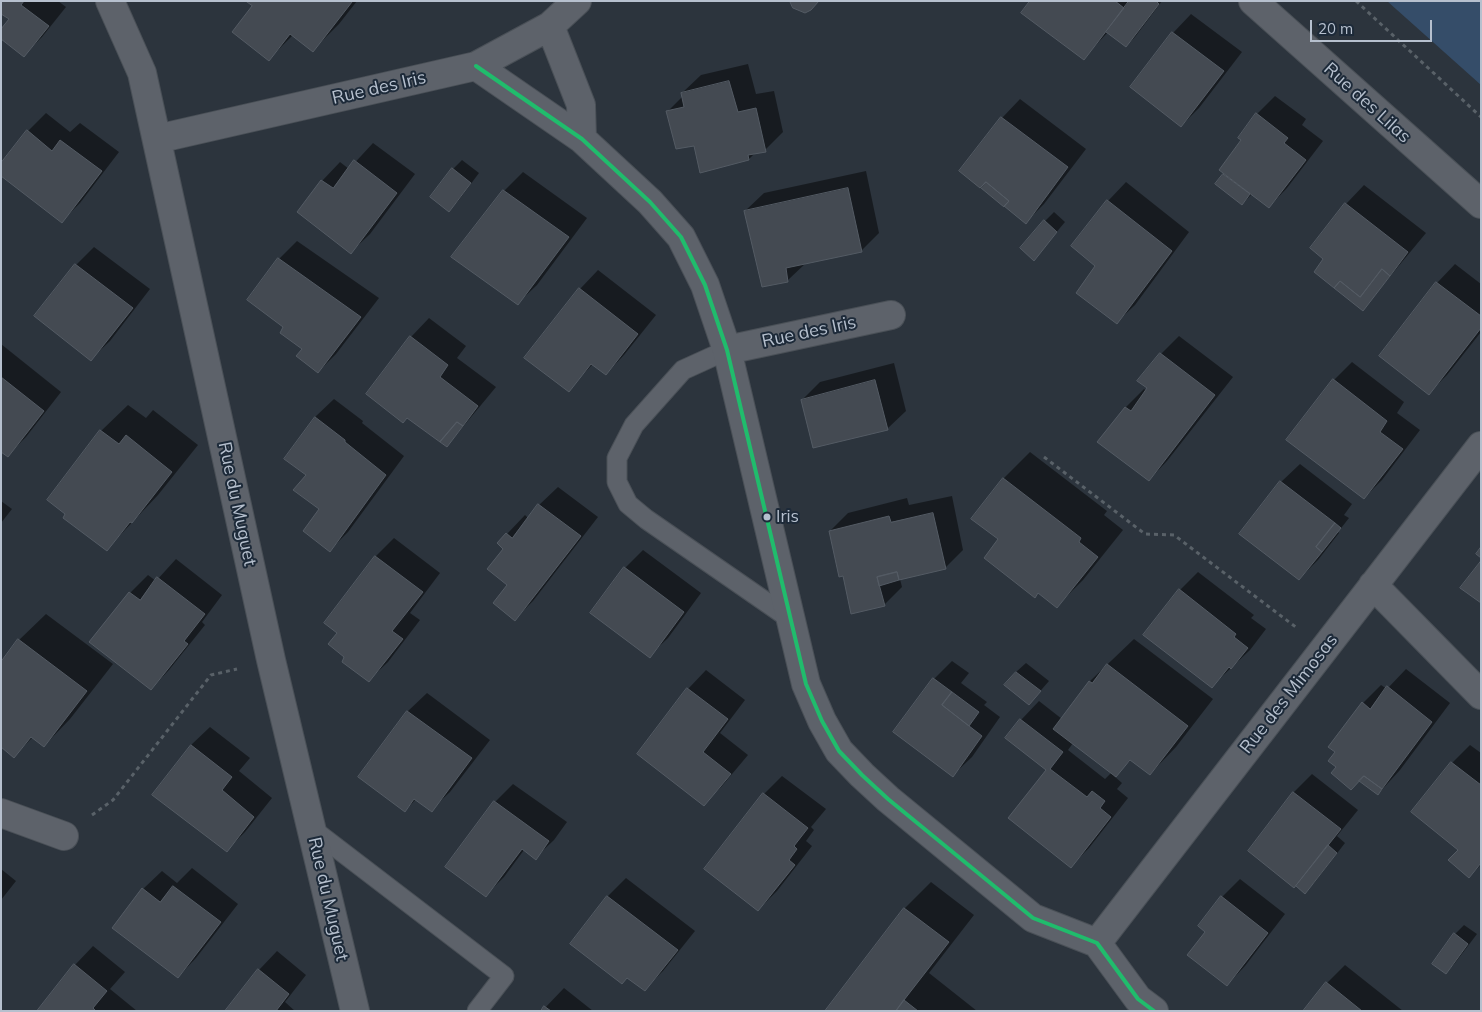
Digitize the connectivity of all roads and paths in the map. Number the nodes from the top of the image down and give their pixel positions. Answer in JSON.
{"nodes":[{"id":1,"x":110,"y":1,"type":"edge"},
{"id":2,"x":577,"y":1,"type":"edge"},
{"id":3,"x":1252,"y":1,"type":"edge"},
{"id":4,"x":1356,"y":1,"type":"edge"},
{"id":5,"x":550,"y":26,"type":"junction"},
{"id":6,"x":476,"y":66,"type":"junction"},
{"id":7,"x":1481,"y":117,"type":"edge"},
{"id":8,"x":157,"y":138,"type":"junction"},
{"id":9,"x":582,"y":140,"type":"junction"},
{"id":10,"x":1481,"y":204,"type":"edge"},
{"id":11,"x":892,"y":315,"type":"dead end"},
{"id":12,"x":727,"y":350,"type":"junction"},
{"id":13,"x":1481,"y":446,"type":"edge"},
{"id":14,"x":1044,"y":457,"type":"dead end"},
{"id":15,"x":1373,"y":585,"type":"junction"},
{"id":16,"x":790,"y":618,"type":"junction"},
{"id":17,"x":1324,"y":648,"type":"junction"},
{"id":18,"x":271,"y":660,"type":"junction"},
{"id":19,"x":1481,"y":695,"type":"edge"},
{"id":20,"x":1,"y":813,"type":"edge"},
{"id":21,"x":312,"y":829,"type":"junction"},
{"id":22,"x":64,"y":836,"type":"joint"},
{"id":23,"x":1097,"y":943,"type":"junction"},
{"id":24,"x":355,"y":1011,"type":"edge"},
{"id":25,"x":477,"y":1011,"type":"edge"},
{"id":26,"x":1154,"y":1011,"type":"edge"}],
"edges":[{"from":1,"to":8,"type":"street","name":"Rue du Muguet"},
{"from":2,"to":5,"type":"street","name":"Rue des Iris"},
{"from":3,"to":10,"type":"street","name":"Rue des Lilas"},
{"from":4,"to":7,"type":"path"},
{"from":5,"to":6,"type":"street","name":"Rue des Iris"},
{"from":5,"to":9,"type":"street"},
{"from":6,"to":8,"type":"street","name":"Rue des Iris"},
{"from":6,"to":9,"type":"street"},
{"from":8,"to":18,"type":"street","name":"Rue du Muguet"},
{"from":9,"to":12,"type":"street"},
{"from":11,"to":12,"type":"street","name":"Rue des Iris"},
{"from":12,"to":16,"type":"street"},
{"from":12,"to":16,"type":"lane"},
{"from":13,"to":15,"type":"street","name":"Rue des Mimosas"},
{"from":14,"to":17,"type":"path"},
{"from":15,"to":17,"type":"street","name":"Rue des Mimosas"},
{"from":15,"to":19,"type":"street"},
{"from":16,"to":23,"type":"street"},
{"from":17,"to":23,"type":"street","name":"Rue des Mimosas"},
{"from":18,"to":21,"type":"street","name":"Rue du Muguet"},
{"from":18,"to":22,"type":"path"},
{"from":20,"to":22,"type":"street"},
{"from":21,"to":24,"type":"street","name":"Rue du Muguet"},
{"from":21,"to":25,"type":"lane"},
{"from":23,"to":26,"type":"street"}]}
